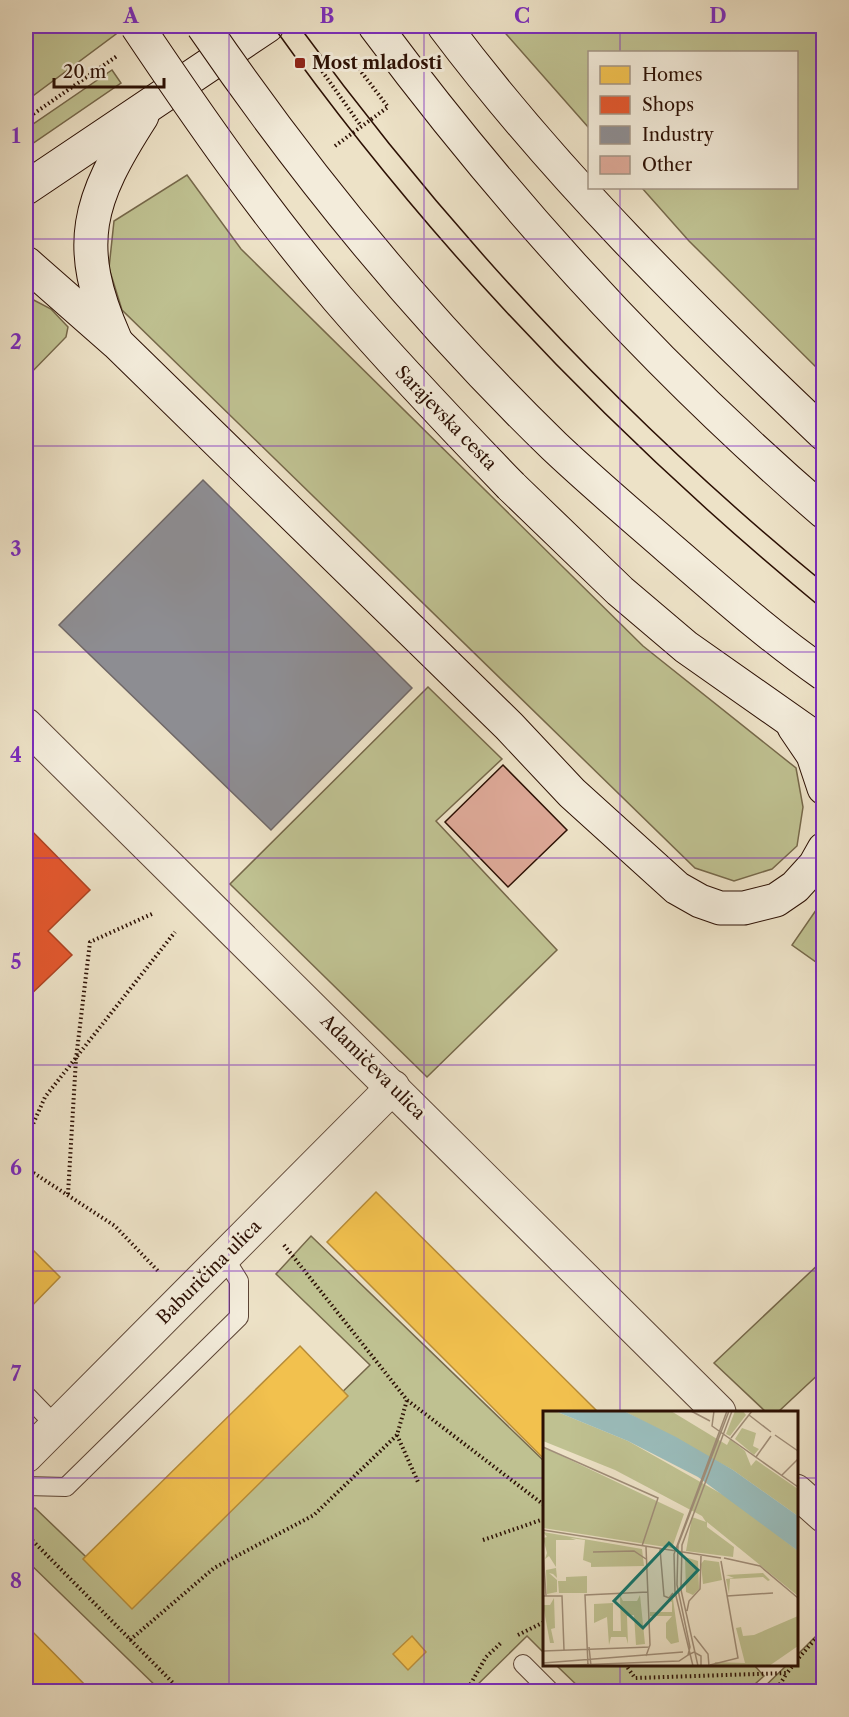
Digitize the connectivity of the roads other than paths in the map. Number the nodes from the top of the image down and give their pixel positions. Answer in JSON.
{"nodes":[{"id":1,"x":137,"y":26,"type":"edge"},
{"id":2,"x":203,"y":26,"type":"edge"},
{"id":3,"x":267,"y":26,"type":"edge"},
{"id":4,"x":375,"y":26,"type":"edge"},
{"id":5,"x":444,"y":26,"type":"edge"},
{"id":6,"x":150,"y":104,"type":"junction"},
{"id":7,"x":26,"y":188,"type":"edge"},
{"id":8,"x":26,"y":263,"type":"edge"},
{"id":9,"x":117,"y":343,"type":"junction"},
{"id":10,"x":824,"y":434,"type":"edge"},
{"id":11,"x":824,"y":512,"type":"edge"},
{"id":12,"x":824,"y":674,"type":"edge"},
{"id":13,"x":791,"y":723,"type":"junction"},
{"id":14,"x":26,"y":725,"type":"edge"},
{"id":15,"x":824,"y":744,"type":"edge"},
{"id":16,"x":824,"y":788,"type":"edge"},
{"id":17,"x":824,"y":849,"type":"edge"},
{"id":18,"x":393,"y":1087,"type":"junction"},
{"id":19,"x":224,"y":1257,"type":"junction"},
{"id":20,"x":26,"y":1395,"type":"edge"},
{"id":21,"x":717,"y":1411,"type":"edge"},
{"id":22,"x":56,"y":1425,"type":"junction"},
{"id":23,"x":26,"y":1456,"type":"edge"},
{"id":24,"x":26,"y":1486,"type":"edge"},
{"id":25,"x":798,"y":1493,"type":"edge"},
{"id":26,"x":824,"y":1516,"type":"edge"},
{"id":27,"x":523,"y":1664,"type":"dead end"},
{"id":28,"x":551,"y":1692,"type":"edge"}],
"edges":[{"from":1,"to":13,"type":"main road","name":"Sarajevska cesta","bridge":true},
{"from":2,"to":12,"type":"main road","bridge":true},
{"from":3,"to":6,"type":"main road"},
{"from":4,"to":11,"type":"main road"},
{"from":5,"to":10,"type":"main road"},
{"from":6,"to":7,"type":"main road"},
{"from":6,"to":9,"type":"main road"},
{"from":8,"to":9,"type":"main road"},
{"from":9,"to":17,"type":"main road"},
{"from":13,"to":15,"type":"main road","name":"Sarajevska cesta"},
{"from":13,"to":16,"type":"main road"},
{"from":14,"to":18,"type":"main road","name":"Adamičeva ulica"},
{"from":18,"to":19,"type":"main road","name":"Baburičina ulica"},
{"from":18,"to":21,"type":"main road","name":"Adamičeva ulica"},
{"from":19,"to":22,"type":"main road","name":"Baburičina ulica"},
{"from":19,"to":24,"type":"lane"},
{"from":20,"to":22,"type":"lane"},
{"from":22,"to":23,"type":"main road","name":"Baburičina ulica"},
{"from":25,"to":26,"type":"main road"},
{"from":27,"to":28,"type":"lane"}]}
